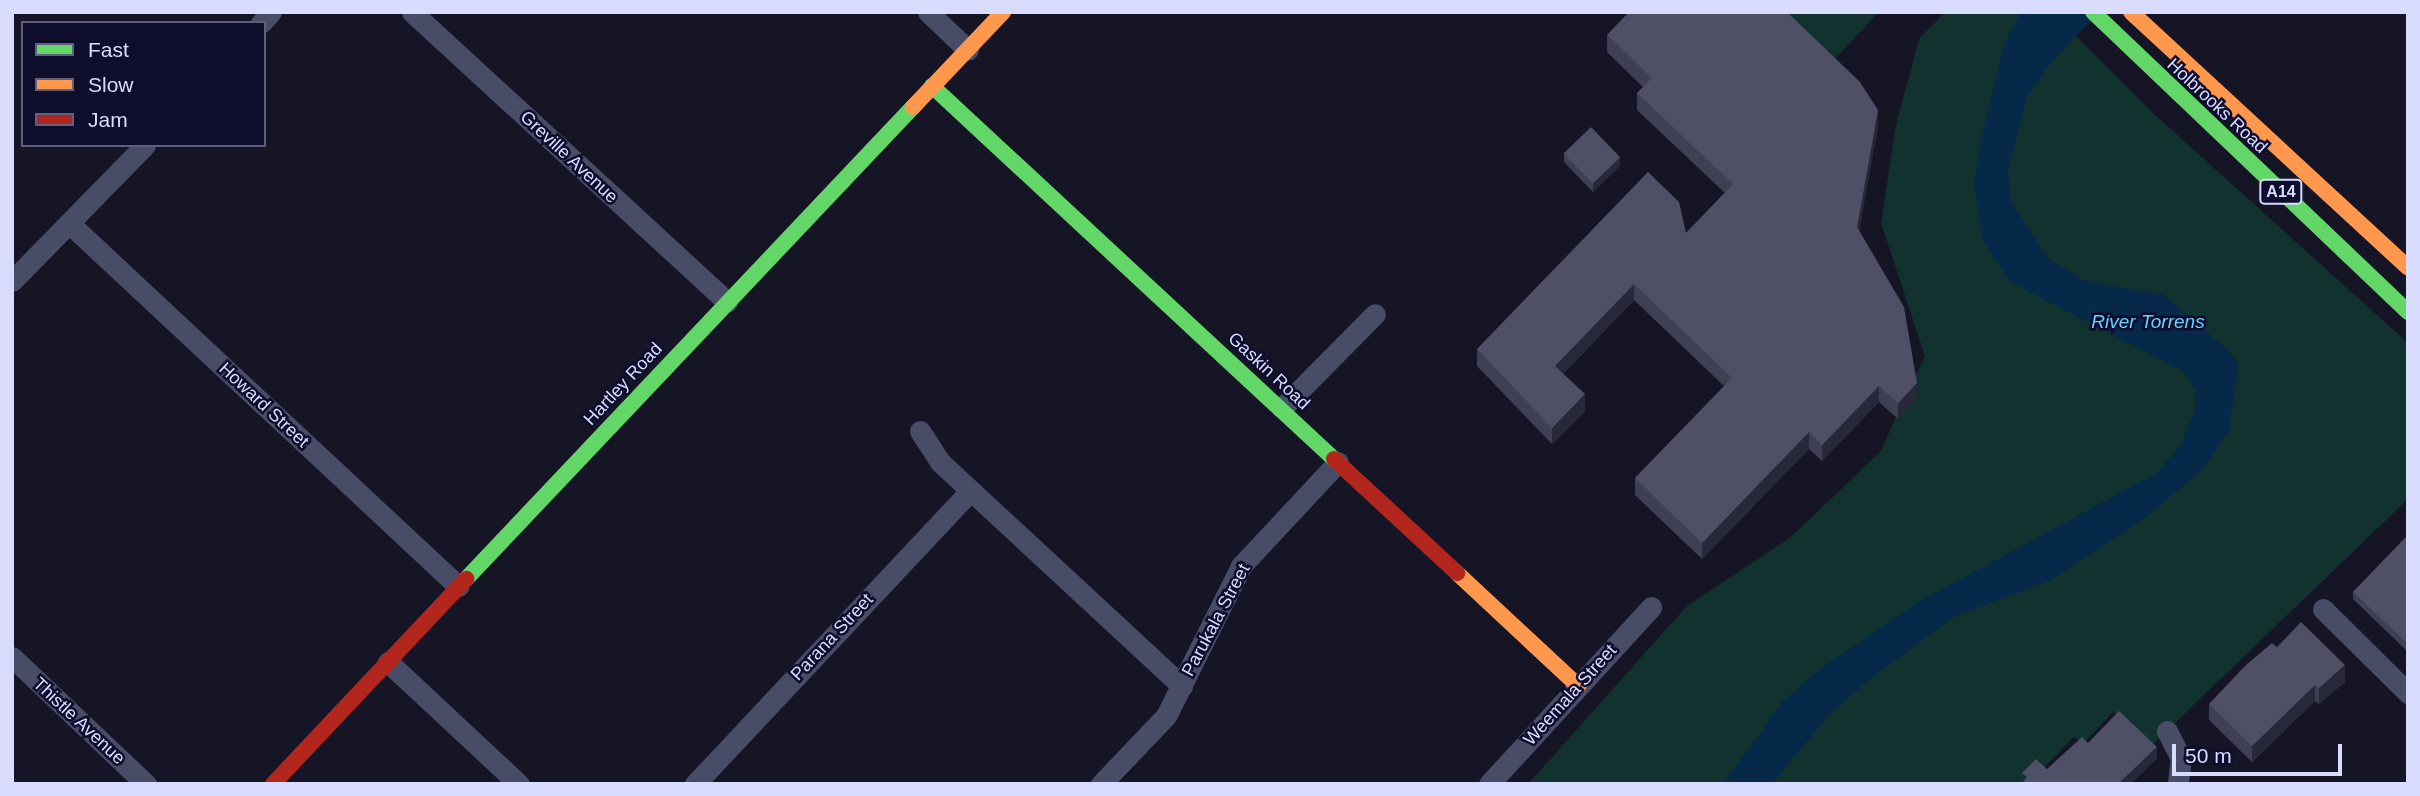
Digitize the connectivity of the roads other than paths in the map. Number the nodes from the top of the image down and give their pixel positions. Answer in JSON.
{"nodes":[{"id":1,"x":412,"y":12,"type":"edge"},
{"id":2,"x":928,"y":12,"type":"edge"},
{"id":3,"x":1003,"y":12,"type":"edge"},
{"id":4,"x":2093,"y":12,"type":"edge"},
{"id":5,"x":2131,"y":12,"type":"edge"},
{"id":6,"x":968,"y":50,"type":"junction"},
{"id":7,"x":932,"y":86,"type":"junction"},
{"id":8,"x":143,"y":147,"type":"edge"},
{"id":9,"x":70,"y":224,"type":"junction"},
{"id":10,"x":2408,"y":268,"type":"edge"},
{"id":11,"x":12,"y":281,"type":"edge"},
{"id":12,"x":727,"y":302,"type":"junction"},
{"id":13,"x":2408,"y":312,"type":"edge"},
{"id":14,"x":1375,"y":314,"type":"dead end"},
{"id":15,"x":1282,"y":408,"type":"junction"},
{"id":16,"x":920,"y":431,"type":"dead end"},
{"id":17,"x":1338,"y":462,"type":"junction"},
{"id":18,"x":970,"y":491,"type":"junction"},
{"id":19,"x":458,"y":586,"type":"junction"},
{"id":20,"x":1651,"y":607,"type":"dead end"},
{"id":21,"x":2323,"y":609,"type":"dead end"},
{"id":22,"x":12,"y":657,"type":"edge"},
{"id":23,"x":388,"y":662,"type":"junction"},
{"id":24,"x":2405,"y":685,"type":"edge"},
{"id":25,"x":1182,"y":686,"type":"junction"},
{"id":26,"x":1578,"y":686,"type":"junction"},
{"id":27,"x":2167,"y":731,"type":"dead end"},
{"id":28,"x":146,"y":784,"type":"edge"},
{"id":29,"x":273,"y":784,"type":"edge"},
{"id":30,"x":519,"y":784,"type":"edge"},
{"id":31,"x":695,"y":784,"type":"edge"},
{"id":32,"x":1101,"y":784,"type":"edge"},
{"id":33,"x":1489,"y":784,"type":"edge"},
{"id":34,"x":2178,"y":784,"type":"edge"}],
"edges":[{"from":1,"to":12,"type":"street","name":"Greville Avenue"},
{"from":2,"to":6,"type":"street"},
{"from":3,"to":6,"type":"street","name":"Hartley Road"},
{"from":4,"to":13,"type":"street","name":"Holbrooks Road","number":"A14"},
{"from":5,"to":10,"type":"street","name":"Holbrooks Road","number":"A14"},
{"from":6,"to":7,"type":"street","name":"Hartley Road"},
{"from":7,"to":12,"type":"street","name":"Hartley Road"},
{"from":7,"to":15,"type":"street","name":"Gaskin Road"},
{"from":8,"to":9,"type":"street"},
{"from":9,"to":11,"type":"street"},
{"from":9,"to":19,"type":"street","name":"Howard Street"},
{"from":12,"to":19,"type":"street","name":"Hartley Road"},
{"from":14,"to":15,"type":"street"},
{"from":15,"to":17,"type":"street","name":"Gaskin Road"},
{"from":16,"to":18,"type":"street"},
{"from":17,"to":25,"type":"street","name":"Parukala Street"},
{"from":17,"to":26,"type":"street","name":"Gaskin Road"},
{"from":18,"to":25,"type":"street"},
{"from":18,"to":31,"type":"street","name":"Parana Street"},
{"from":19,"to":23,"type":"street","name":"Hartley Road"},
{"from":20,"to":26,"type":"street","name":"Weemala Street"},
{"from":21,"to":24,"type":"street"},
{"from":22,"to":28,"type":"street","name":"Thistle Avenue"},
{"from":23,"to":29,"type":"street","name":"Hartley Road"},
{"from":23,"to":30,"type":"street"},
{"from":25,"to":32,"type":"street","name":"Parukala Street"},
{"from":26,"to":33,"type":"street","name":"Weemala Street"},
{"from":27,"to":34,"type":"street"}]}
